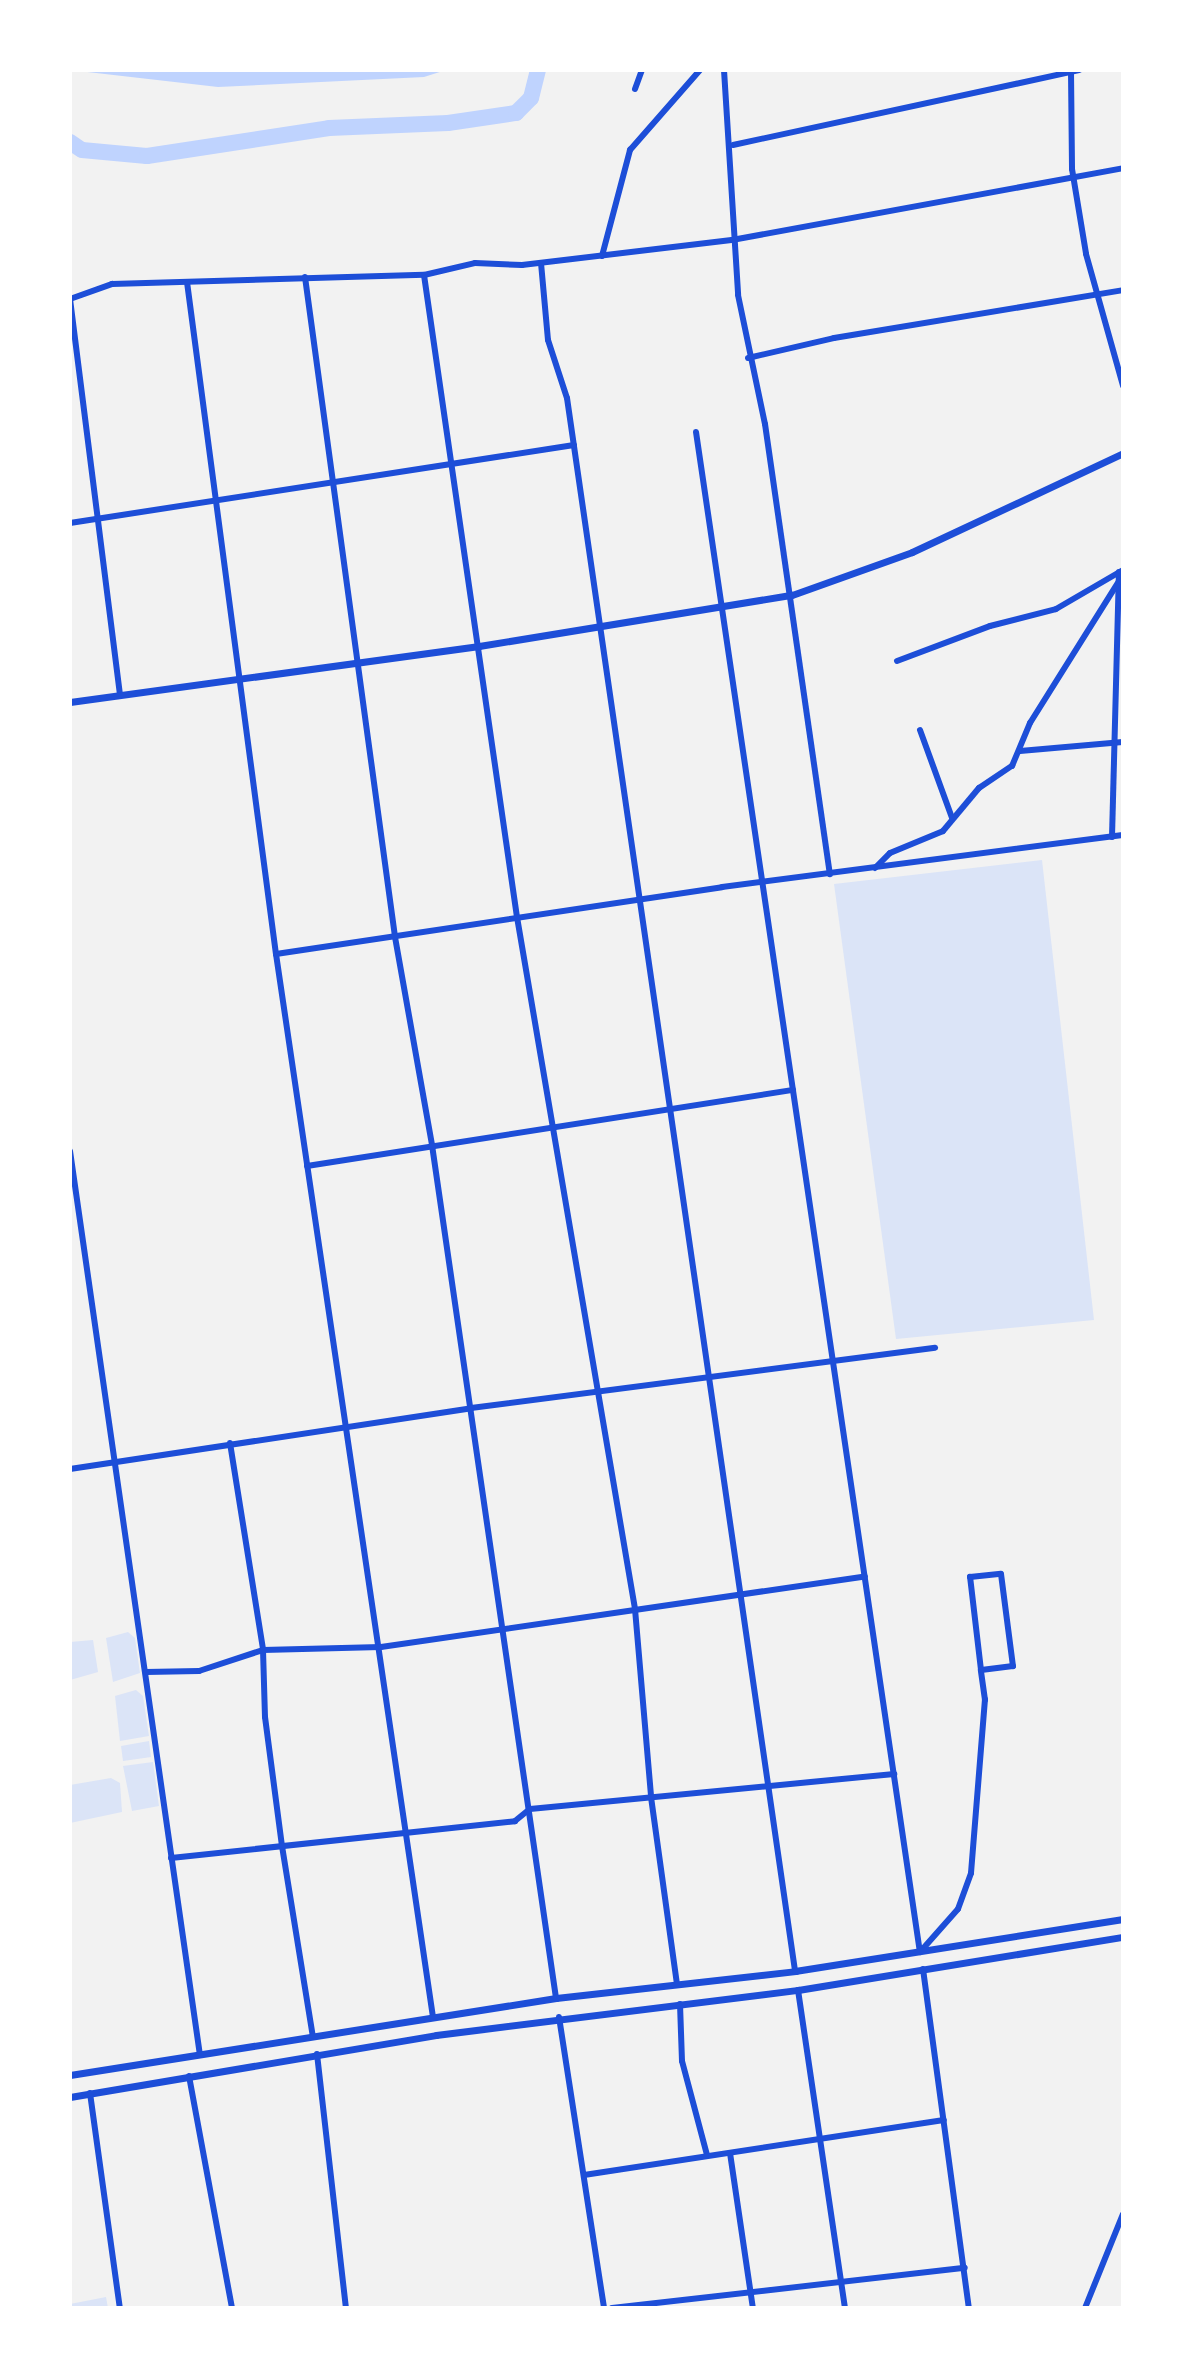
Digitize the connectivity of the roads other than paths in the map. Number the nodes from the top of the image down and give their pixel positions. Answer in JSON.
{"nodes":[{"id":1,"x":642,"y":70,"type":"edge"},
{"id":2,"x":700,"y":70,"type":"edge"},
{"id":3,"x":724,"y":70,"type":"edge"},
{"id":4,"x":1079,"y":70,"type":"edge"},
{"id":5,"x":1071,"y":72,"type":"edge"},
{"id":6,"x":635,"y":89,"type":"dead end"},
{"id":7,"x":733,"y":145,"type":"junction"},
{"id":8,"x":1123,"y":168,"type":"edge"},
{"id":9,"x":1073,"y":178,"type":"junction"},
{"id":10,"x":732,"y":240,"type":"junction"},
{"id":11,"x":602,"y":256,"type":"junction"},
{"id":12,"x":541,"y":263,"type":"junction"},
{"id":13,"x":424,"y":275,"type":"junction"},
{"id":14,"x":305,"y":277,"type":"junction"},
{"id":15,"x":187,"y":282,"type":"junction"},
{"id":16,"x":1123,"y":290,"type":"edge"},
{"id":17,"x":1097,"y":294,"type":"junction"},
{"id":18,"x":70,"y":299,"type":"edge"},
{"id":19,"x":748,"y":358,"type":"junction"},
{"id":20,"x":1123,"y":386,"type":"edge"},
{"id":21,"x":696,"y":432,"type":"dead end"},
{"id":22,"x":574,"y":445,"type":"junction"},
{"id":23,"x":1123,"y":453,"type":"edge"},
{"id":24,"x":452,"y":464,"type":"junction"},
{"id":25,"x":335,"y":481,"type":"junction"},
{"id":26,"x":218,"y":499,"type":"junction"},
{"id":27,"x":97,"y":517,"type":"junction"},
{"id":28,"x":70,"y":523,"type":"edge"},
{"id":29,"x":1121,"y":571,"type":"edge"},
{"id":30,"x":1119,"y":581,"type":"junction"},
{"id":31,"x":792,"y":595,"type":"junction"},
{"id":32,"x":719,"y":610,"type":"junction"},
{"id":33,"x":597,"y":628,"type":"junction"},
{"id":34,"x":479,"y":646,"type":"junction"},
{"id":35,"x":897,"y":661,"type":"dead end"},
{"id":36,"x":358,"y":662,"type":"junction"},
{"id":37,"x":238,"y":679,"type":"junction"},
{"id":38,"x":120,"y":695,"type":"junction"},
{"id":39,"x":70,"y":702,"type":"edge"},
{"id":40,"x":920,"y":730,"type":"dead end"},
{"id":41,"x":1123,"y":742,"type":"edge"},
{"id":42,"x":1113,"y":743,"type":"junction"},
{"id":43,"x":1020,"y":751,"type":"junction"},
{"id":44,"x":952,"y":818,"type":"junction"},
{"id":45,"x":1123,"y":835,"type":"edge"},
{"id":46,"x":1112,"y":837,"type":"junction"},
{"id":47,"x":875,"y":868,"type":"junction"},
{"id":48,"x":830,"y":874,"type":"junction"},
{"id":49,"x":762,"y":882,"type":"junction"},
{"id":50,"x":640,"y":899,"type":"junction"},
{"id":51,"x":517,"y":917,"type":"junction"},
{"id":52,"x":395,"y":937,"type":"junction"},
{"id":53,"x":276,"y":954,"type":"junction"},
{"id":54,"x":793,"y":1090,"type":"junction"},
{"id":55,"x":671,"y":1109,"type":"junction"},
{"id":56,"x":551,"y":1127,"type":"junction"},
{"id":57,"x":432,"y":1145,"type":"junction"},
{"id":58,"x":70,"y":1151,"type":"edge"},
{"id":59,"x":307,"y":1166,"type":"junction"},
{"id":60,"x":74,"y":1194,"type":"edge"},
{"id":61,"x":935,"y":1348,"type":"dead end"},
{"id":62,"x":833,"y":1360,"type":"junction"},
{"id":63,"x":710,"y":1376,"type":"junction"},
{"id":64,"x":597,"y":1391,"type":"junction"},
{"id":65,"x":471,"y":1408,"type":"junction"},
{"id":66,"x":346,"y":1428,"type":"junction"},
{"id":67,"x":230,"y":1443,"type":"junction"},
{"id":68,"x":115,"y":1462,"type":"junction"},
{"id":69,"x":70,"y":1469,"type":"edge"},
{"id":70,"x":865,"y":1576,"type":"junction"},
{"id":71,"x":741,"y":1594,"type":"junction"},
{"id":72,"x":635,"y":1609,"type":"junction"},
{"id":73,"x":503,"y":1627,"type":"junction"},
{"id":74,"x":381,"y":1647,"type":"junction"},
{"id":75,"x":263,"y":1650,"type":"junction"},
{"id":76,"x":981,"y":1670,"type":"junction"},
{"id":77,"x":146,"y":1672,"type":"junction"},
{"id":78,"x":894,"y":1774,"type":"junction"},
{"id":79,"x":769,"y":1786,"type":"junction"},
{"id":80,"x":651,"y":1797,"type":"junction"},
{"id":81,"x":530,"y":1809,"type":"junction"},
{"id":82,"x":407,"y":1833,"type":"junction"},
{"id":83,"x":282,"y":1846,"type":"junction"},
{"id":84,"x":171,"y":1858,"type":"junction"},
{"id":85,"x":1123,"y":1919,"type":"edge"},
{"id":86,"x":1123,"y":1937,"type":"edge"},
{"id":87,"x":920,"y":1952,"type":"junction"},
{"id":88,"x":923,"y":1969,"type":"junction"},
{"id":89,"x":795,"y":1971,"type":"junction"},
{"id":90,"x":677,"y":1984,"type":"junction"},
{"id":91,"x":798,"y":1990,"type":"junction"},
{"id":92,"x":556,"y":1998,"type":"junction"},
{"id":93,"x":680,"y":2004,"type":"junction"},
{"id":94,"x":433,"y":2017,"type":"junction"},
{"id":95,"x":559,"y":2017,"type":"junction"},
{"id":96,"x":436,"y":2035,"type":"junction"},
{"id":97,"x":313,"y":2037,"type":"junction"},
{"id":98,"x":317,"y":2054,"type":"junction"},
{"id":99,"x":200,"y":2055,"type":"junction"},
{"id":100,"x":101,"y":2070,"type":"junction"},
{"id":101,"x":202,"y":2074,"type":"junction"},
{"id":102,"x":70,"y":2075,"type":"edge"},
{"id":103,"x":189,"y":2076,"type":"junction"},
{"id":104,"x":106,"y":2091,"type":"junction"},
{"id":105,"x":90,"y":2093,"type":"junction"},
{"id":106,"x":70,"y":2097,"type":"edge"},
{"id":107,"x":944,"y":2120,"type":"junction"},
{"id":108,"x":819,"y":2141,"type":"junction"},
{"id":109,"x":730,"y":2153,"type":"junction"},
{"id":110,"x":707,"y":2155,"type":"junction"},
{"id":111,"x":584,"y":2175,"type":"junction"},
{"id":112,"x":1123,"y":2214,"type":"edge"},
{"id":113,"x":965,"y":2268,"type":"junction"},
{"id":114,"x":842,"y":2279,"type":"junction"},
{"id":115,"x":751,"y":2291,"type":"junction"},
{"id":116,"x":120,"y":2308,"type":"edge"},
{"id":117,"x":232,"y":2308,"type":"edge"},
{"id":118,"x":346,"y":2308,"type":"edge"},
{"id":119,"x":604,"y":2308,"type":"edge"},
{"id":120,"x":612,"y":2308,"type":"edge"},
{"id":121,"x":753,"y":2308,"type":"edge"},
{"id":122,"x":845,"y":2308,"type":"edge"},
{"id":123,"x":969,"y":2308,"type":"edge"},
{"id":124,"x":1085,"y":2308,"type":"edge"}],
"edges":[{"from":1,"to":6,"type":"street"},
{"from":2,"to":11,"type":"street"},
{"from":3,"to":7,"type":"street"},
{"from":4,"to":5,"type":"street"},
{"from":5,"to":7,"type":"street"},
{"from":5,"to":9,"type":"street"},
{"from":7,"to":10,"type":"street"},
{"from":8,"to":9,"type":"street"},
{"from":9,"to":10,"type":"street"},
{"from":9,"to":17,"type":"street"},
{"from":10,"to":11,"type":"street"},
{"from":10,"to":19,"type":"street"},
{"from":11,"to":12,"type":"street"},
{"from":12,"to":13,"type":"street"},
{"from":12,"to":22,"type":"street"},
{"from":13,"to":14,"type":"street"},
{"from":13,"to":24,"type":"street"},
{"from":14,"to":15,"type":"street"},
{"from":14,"to":25,"type":"street"},
{"from":15,"to":18,"type":"street"},
{"from":15,"to":26,"type":"street"},
{"from":16,"to":17,"type":"street"},
{"from":17,"to":19,"type":"street"},
{"from":17,"to":20,"type":"street"},
{"from":18,"to":27,"type":"street"},
{"from":19,"to":31,"type":"street"},
{"from":21,"to":32,"type":"street"},
{"from":22,"to":24,"type":"street"},
{"from":22,"to":33,"type":"street"},
{"from":23,"to":31,"type":"street"},
{"from":24,"to":25,"type":"street"},
{"from":24,"to":34,"type":"street"},
{"from":25,"to":26,"type":"street"},
{"from":25,"to":36,"type":"street"},
{"from":26,"to":27,"type":"street"},
{"from":26,"to":37,"type":"street"},
{"from":27,"to":28,"type":"street"},
{"from":27,"to":38,"type":"street"},
{"from":29,"to":30,"type":"street"},
{"from":29,"to":35,"type":"street"},
{"from":30,"to":42,"type":"street"},
{"from":30,"to":43,"type":"street"},
{"from":31,"to":32,"type":"street"},
{"from":31,"to":48,"type":"street"},
{"from":32,"to":33,"type":"street"},
{"from":32,"to":49,"type":"street"},
{"from":33,"to":34,"type":"street"},
{"from":33,"to":50,"type":"street"},
{"from":34,"to":36,"type":"street"},
{"from":34,"to":51,"type":"street"},
{"from":36,"to":37,"type":"street"},
{"from":36,"to":52,"type":"street"},
{"from":37,"to":38,"type":"street"},
{"from":37,"to":53,"type":"street"},
{"from":38,"to":39,"type":"street"},
{"from":40,"to":44,"type":"street"},
{"from":41,"to":42,"type":"street"},
{"from":42,"to":43,"type":"street"},
{"from":42,"to":46,"type":"street"},
{"from":43,"to":44,"type":"street"},
{"from":44,"to":47,"type":"street"},
{"from":45,"to":46,"type":"street"},
{"from":46,"to":47,"type":"street"},
{"from":47,"to":48,"type":"street"},
{"from":48,"to":49,"type":"street"},
{"from":49,"to":50,"type":"street"},
{"from":49,"to":54,"type":"street"},
{"from":50,"to":51,"type":"street"},
{"from":50,"to":55,"type":"street"},
{"from":51,"to":52,"type":"street"},
{"from":51,"to":56,"type":"street"},
{"from":52,"to":53,"type":"street"},
{"from":52,"to":57,"type":"street"},
{"from":53,"to":59,"type":"street"},
{"from":54,"to":55,"type":"street"},
{"from":54,"to":62,"type":"street"},
{"from":55,"to":56,"type":"street"},
{"from":55,"to":63,"type":"street"},
{"from":56,"to":57,"type":"street"},
{"from":56,"to":64,"type":"street"},
{"from":57,"to":59,"type":"street"},
{"from":57,"to":65,"type":"street"},
{"from":58,"to":60,"type":"street"},
{"from":59,"to":66,"type":"street"},
{"from":60,"to":68,"type":"street"},
{"from":61,"to":62,"type":"street"},
{"from":62,"to":63,"type":"street"},
{"from":62,"to":70,"type":"street"},
{"from":63,"to":64,"type":"street"},
{"from":63,"to":71,"type":"street"},
{"from":64,"to":65,"type":"street"},
{"from":64,"to":72,"type":"street"},
{"from":65,"to":66,"type":"street"},
{"from":65,"to":73,"type":"street"},
{"from":66,"to":67,"type":"street"},
{"from":66,"to":74,"type":"street"},
{"from":67,"to":68,"type":"street"},
{"from":67,"to":75,"type":"street"},
{"from":68,"to":69,"type":"street"},
{"from":68,"to":77,"type":"street"},
{"from":70,"to":71,"type":"street"},
{"from":70,"to":78,"type":"street"},
{"from":71,"to":72,"type":"street"},
{"from":71,"to":79,"type":"street"},
{"from":72,"to":73,"type":"street"},
{"from":72,"to":80,"type":"street"},
{"from":73,"to":74,"type":"street"},
{"from":73,"to":81,"type":"street"},
{"from":74,"to":75,"type":"street"},
{"from":74,"to":82,"type":"street"},
{"from":75,"to":77,"type":"street"},
{"from":75,"to":83,"type":"street"},
{"from":76,"to":76,"type":"street"},
{"from":76,"to":87,"type":"street"},
{"from":77,"to":84,"type":"street"},
{"from":78,"to":79,"type":"street"},
{"from":78,"to":87,"type":"street"},
{"from":79,"to":80,"type":"street"},
{"from":79,"to":89,"type":"street"},
{"from":80,"to":81,"type":"street"},
{"from":80,"to":90,"type":"street"},
{"from":81,"to":82,"type":"street"},
{"from":81,"to":92,"type":"street"},
{"from":82,"to":83,"type":"street"},
{"from":82,"to":94,"type":"street"},
{"from":83,"to":84,"type":"street"},
{"from":83,"to":97,"type":"street"},
{"from":84,"to":99,"type":"street"},
{"from":85,"to":87,"type":"street"},
{"from":86,"to":88,"type":"street"},
{"from":87,"to":88,"type":"street"},
{"from":87,"to":89,"type":"street"},
{"from":88,"to":91,"type":"street"},
{"from":88,"to":107,"type":"street"},
{"from":89,"to":90,"type":"street"},
{"from":89,"to":91,"type":"street"},
{"from":90,"to":92,"type":"street"},
{"from":90,"to":93,"type":"street"},
{"from":91,"to":93,"type":"street"},
{"from":91,"to":108,"type":"street"},
{"from":92,"to":94,"type":"street"},
{"from":92,"to":95,"type":"street"},
{"from":93,"to":95,"type":"street"},
{"from":93,"to":110,"type":"street"},
{"from":94,"to":96,"type":"street"},
{"from":94,"to":97,"type":"street"},
{"from":95,"to":96,"type":"street"},
{"from":95,"to":111,"type":"street"},
{"from":96,"to":98,"type":"street"},
{"from":97,"to":98,"type":"street"},
{"from":97,"to":99,"type":"street"},
{"from":98,"to":101,"type":"street"},
{"from":98,"to":118,"type":"street"},
{"from":99,"to":100,"type":"street"},
{"from":99,"to":101,"type":"street"},
{"from":100,"to":102,"type":"street"},
{"from":100,"to":104,"type":"street"},
{"from":101,"to":103,"type":"street"},
{"from":103,"to":104,"type":"street"},
{"from":103,"to":117,"type":"street"},
{"from":104,"to":105,"type":"street"},
{"from":105,"to":106,"type":"street"},
{"from":105,"to":116,"type":"street"},
{"from":107,"to":108,"type":"street"},
{"from":107,"to":113,"type":"street"},
{"from":108,"to":109,"type":"street"},
{"from":108,"to":114,"type":"street"},
{"from":109,"to":110,"type":"street"},
{"from":109,"to":115,"type":"street"},
{"from":110,"to":111,"type":"street"},
{"from":111,"to":119,"type":"street"},
{"from":112,"to":124,"type":"street"},
{"from":113,"to":114,"type":"street"},
{"from":113,"to":123,"type":"street"},
{"from":114,"to":115,"type":"street"},
{"from":114,"to":122,"type":"street"},
{"from":115,"to":120,"type":"street"},
{"from":115,"to":121,"type":"street"}]}
